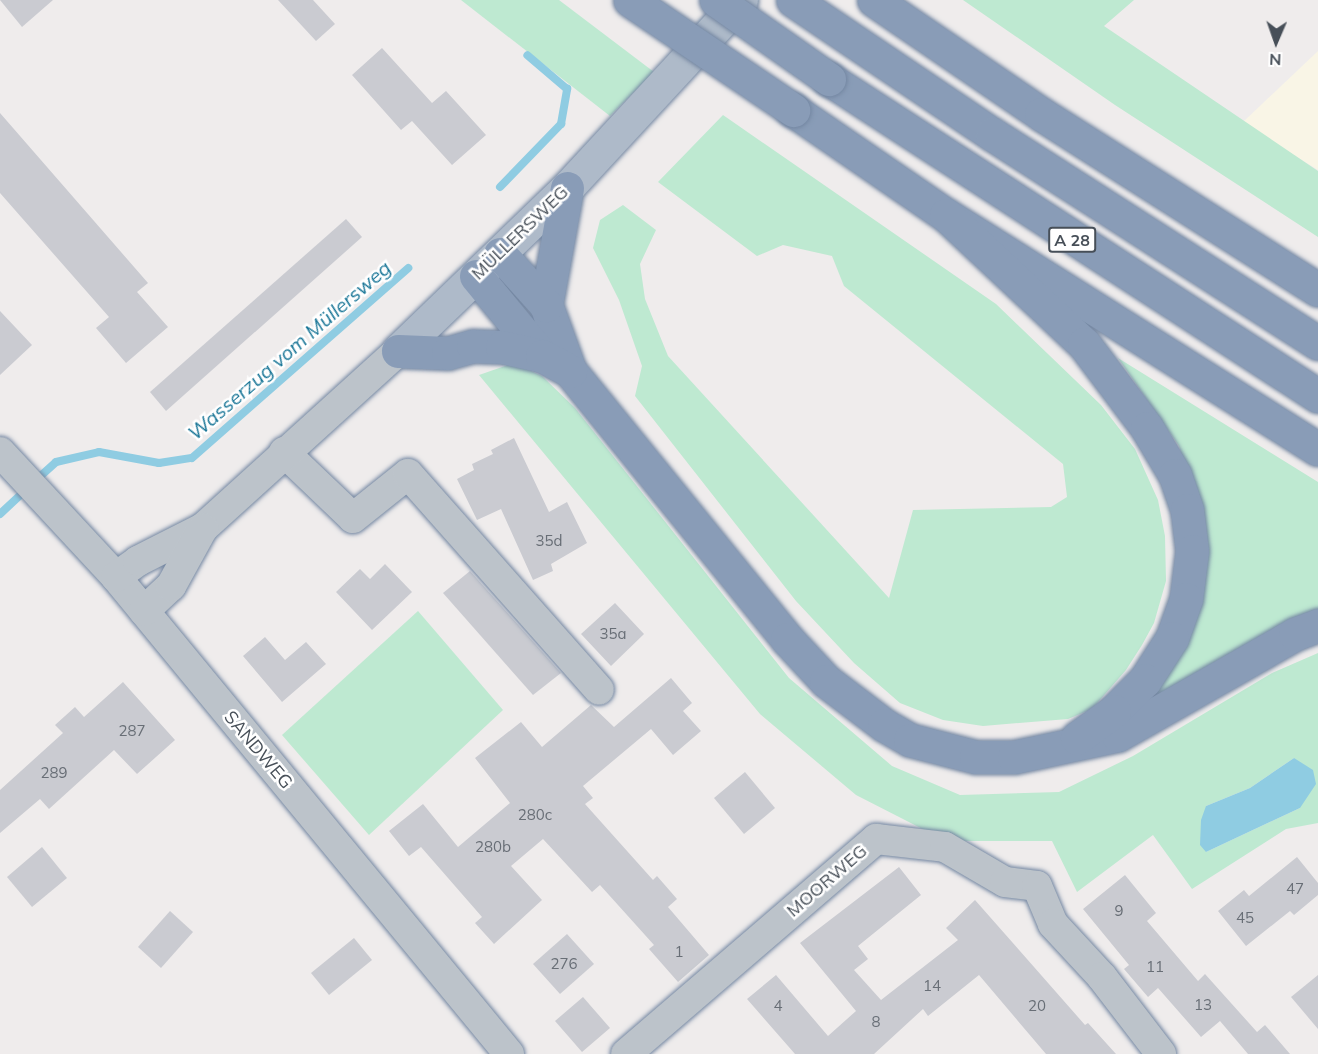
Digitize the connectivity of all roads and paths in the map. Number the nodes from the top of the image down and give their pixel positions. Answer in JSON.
{"nodes":[{"id":1,"x":630,"y":0,"type":"edge"},
{"id":2,"x":716,"y":0,"type":"edge"},
{"id":3,"x":741,"y":0,"type":"edge"},
{"id":4,"x":793,"y":0,"type":"edge"},
{"id":5,"x":881,"y":5,"type":"edge"},
{"id":6,"x":567,"y":188,"type":"junction"},
{"id":7,"x":946,"y":214,"type":"junction"},
{"id":8,"x":500,"y":254,"type":"junction"},
{"id":9,"x":476,"y":276,"type":"junction"},
{"id":10,"x":1318,"y":290,"type":"edge"},
{"id":11,"x":546,"y":305,"type":"junction"},
{"id":12,"x":1318,"y":343,"type":"edge"},
{"id":13,"x":398,"y":351,"type":"junction"},
{"id":14,"x":556,"y":364,"type":"junction"},
{"id":15,"x":1318,"y":396,"type":"edge"},
{"id":16,"x":1318,"y":449,"type":"edge"},
{"id":17,"x":0,"y":452,"type":"edge"},
{"id":18,"x":285,"y":452,"type":"junction"},
{"id":19,"x":203,"y":528,"type":"junction"},
{"id":20,"x":116,"y":577,"type":"junction"},
{"id":21,"x":144,"y":611,"type":"junction"},
{"id":22,"x":1318,"y":625,"type":"edge"},
{"id":23,"x":599,"y":690,"type":"dead end"},
{"id":24,"x":1066,"y":746,"type":"junction"},
{"id":25,"x":509,"y":1054,"type":"edge"},
{"id":26,"x":626,"y":1054,"type":"edge"},
{"id":27,"x":1161,"y":1054,"type":"edge"}],
"edges":[{"from":1,"to":7,"type":"highway","bridge":true},
{"from":2,"to":15,"type":"highway","number":"A 28","bridge":true},
{"from":3,"to":6,"type":"main road","name":"MÜLLERSWEG"},
{"from":4,"to":12,"type":"highway","number":"A 28"},
{"from":5,"to":10,"type":"highway"},
{"from":6,"to":8,"type":"main road","name":"MÜLLERSWEG"},
{"from":6,"to":11,"type":"highway"},
{"from":7,"to":16,"type":"highway"},
{"from":7,"to":24,"type":"highway"},
{"from":8,"to":9,"type":"main road","name":"MÜLLERSWEG"},
{"from":8,"to":11,"type":"highway"},
{"from":9,"to":13,"type":"main road","name":"MÜLLERSWEG"},
{"from":9,"to":14,"type":"highway"},
{"from":11,"to":14,"type":"highway"},
{"from":13,"to":14,"type":"highway"},
{"from":13,"to":18,"type":"street","name":"MÜLLERSWEG"},
{"from":14,"to":24,"type":"highway"},
{"from":17,"to":20,"type":"street","name":"SANDWEG"},
{"from":18,"to":19,"type":"street","name":"MÜLLERSWEG"},
{"from":18,"to":23,"type":"street"},
{"from":19,"to":20,"type":"street","name":"MÜLLERSWEG"},
{"from":19,"to":21,"type":"street","name":"MÜLLERSWEG"},
{"from":20,"to":21,"type":"street","name":"SANDWEG"},
{"from":21,"to":25,"type":"street","name":"SANDWEG"},
{"from":22,"to":24,"type":"highway"},
{"from":26,"to":27,"type":"street","name":"MOORWEG"}]}
